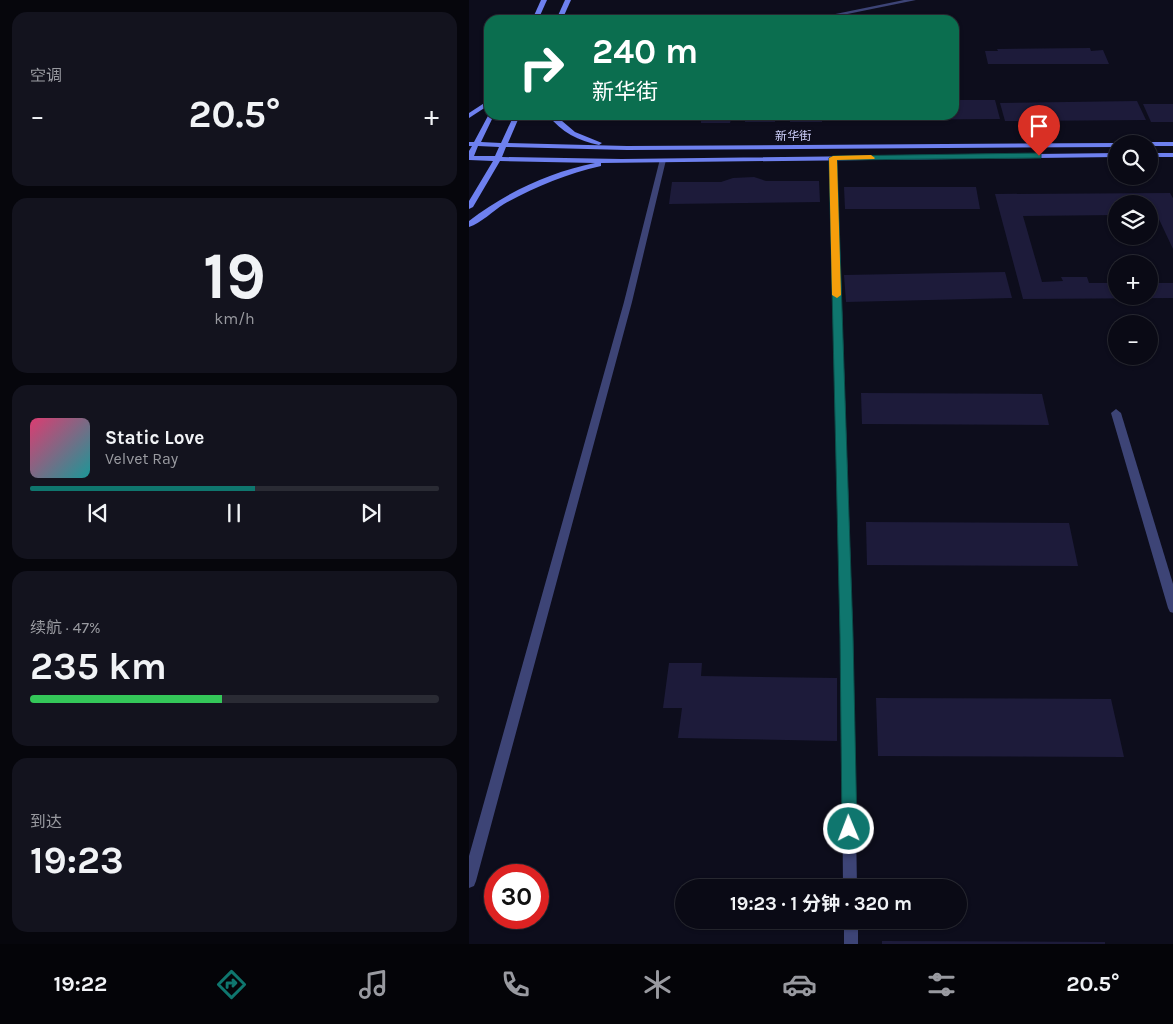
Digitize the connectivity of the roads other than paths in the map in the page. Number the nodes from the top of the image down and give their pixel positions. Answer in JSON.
{"nodes":[{"id":1,"x":544,"y":0,"type":"edge"},
{"id":2,"x":568,"y":0,"type":"edge"},
{"id":3,"x":913,"y":0,"type":"edge"},
{"id":4,"x":882,"y":3,"type":"edge"},
{"id":5,"x":537,"y":15,"type":"edge"},
{"id":6,"x":561,"y":15,"type":"edge"},
{"id":7,"x":830,"y":15,"type":"edge"},
{"id":8,"x":484,"y":106,"type":"edge"},
{"id":9,"x":469,"y":116,"type":"edge"},
{"id":10,"x":489,"y":120,"type":"edge"},
{"id":11,"x":515,"y":120,"type":"edge"},
{"id":12,"x":554,"y":120,"type":"edge"},
{"id":13,"x":469,"y":144,"type":"edge"},
{"id":14,"x":477,"y":144,"type":"junction"},
{"id":15,"x":1158,"y":144,"type":"edge"},
{"id":16,"x":1173,"y":144,"type":"edge"},
{"id":17,"x":504,"y":145,"type":"junction"},
{"id":18,"x":1108,"y":145,"type":"edge"},
{"id":19,"x":627,"y":148,"type":"junction"},
{"id":20,"x":1108,"y":155,"type":"edge"},
{"id":21,"x":1158,"y":155,"type":"edge"},
{"id":22,"x":1173,"y":155,"type":"edge"},
{"id":23,"x":469,"y":158,"type":"edge"},
{"id":24,"x":833,"y":158,"type":"junction"},
{"id":25,"x":497,"y":159,"type":"junction"},
{"id":26,"x":622,"y":160,"type":"junction"},
{"id":27,"x":662,"y":160,"type":"junction"},
{"id":28,"x":469,"y":207,"type":"edge"},
{"id":29,"x":469,"y":225,"type":"edge"},
{"id":30,"x":1116,"y":413,"type":"dead end"},
{"id":31,"x":1173,"y":608,"type":"edge"},
{"id":32,"x":850,"y":879,"type":"edge"},
{"id":33,"x":469,"y":880,"type":"edge"},
{"id":34,"x":851,"y":929,"type":"edge"},
{"id":35,"x":851,"y":944,"type":"edge"}],
"edges":[{"from":1,"to":5,"type":"main road"},
{"from":2,"to":6,"type":"main road"},
{"from":3,"to":4,"type":"street"},
{"from":4,"to":7,"type":"street"},
{"from":8,"to":9,"type":"main road"},
{"from":10,"to":14,"type":"main road"},
{"from":11,"to":17,"type":"main road"},
{"from":12,"to":19,"type":"main road"},
{"from":13,"to":14,"type":"main road","name":"新华街"},
{"from":14,"to":17,"type":"main road","name":"新华街"},
{"from":14,"to":23,"type":"main road"},
{"from":15,"to":16,"type":"main road"},
{"from":17,"to":19,"type":"main road","name":"新华街"},
{"from":17,"to":25,"type":"main road"},
{"from":18,"to":19,"type":"main road","name":"新华街"},
{"from":20,"to":24,"type":"main road","name":"新华街"},
{"from":21,"to":22,"type":"main road"},
{"from":23,"to":25,"type":"main road","name":"新华街"},
{"from":24,"to":27,"type":"main road","name":"新华街"},
{"from":24,"to":32,"type":"street"},
{"from":25,"to":26,"type":"main road","name":"新华街"},
{"from":25,"to":28,"type":"main road"},
{"from":26,"to":27,"type":"main road","name":"新华街"},
{"from":26,"to":29,"type":"main road"},
{"from":27,"to":33,"type":"street"},
{"from":30,"to":31,"type":"street"},
{"from":34,"to":35,"type":"street"}]}
